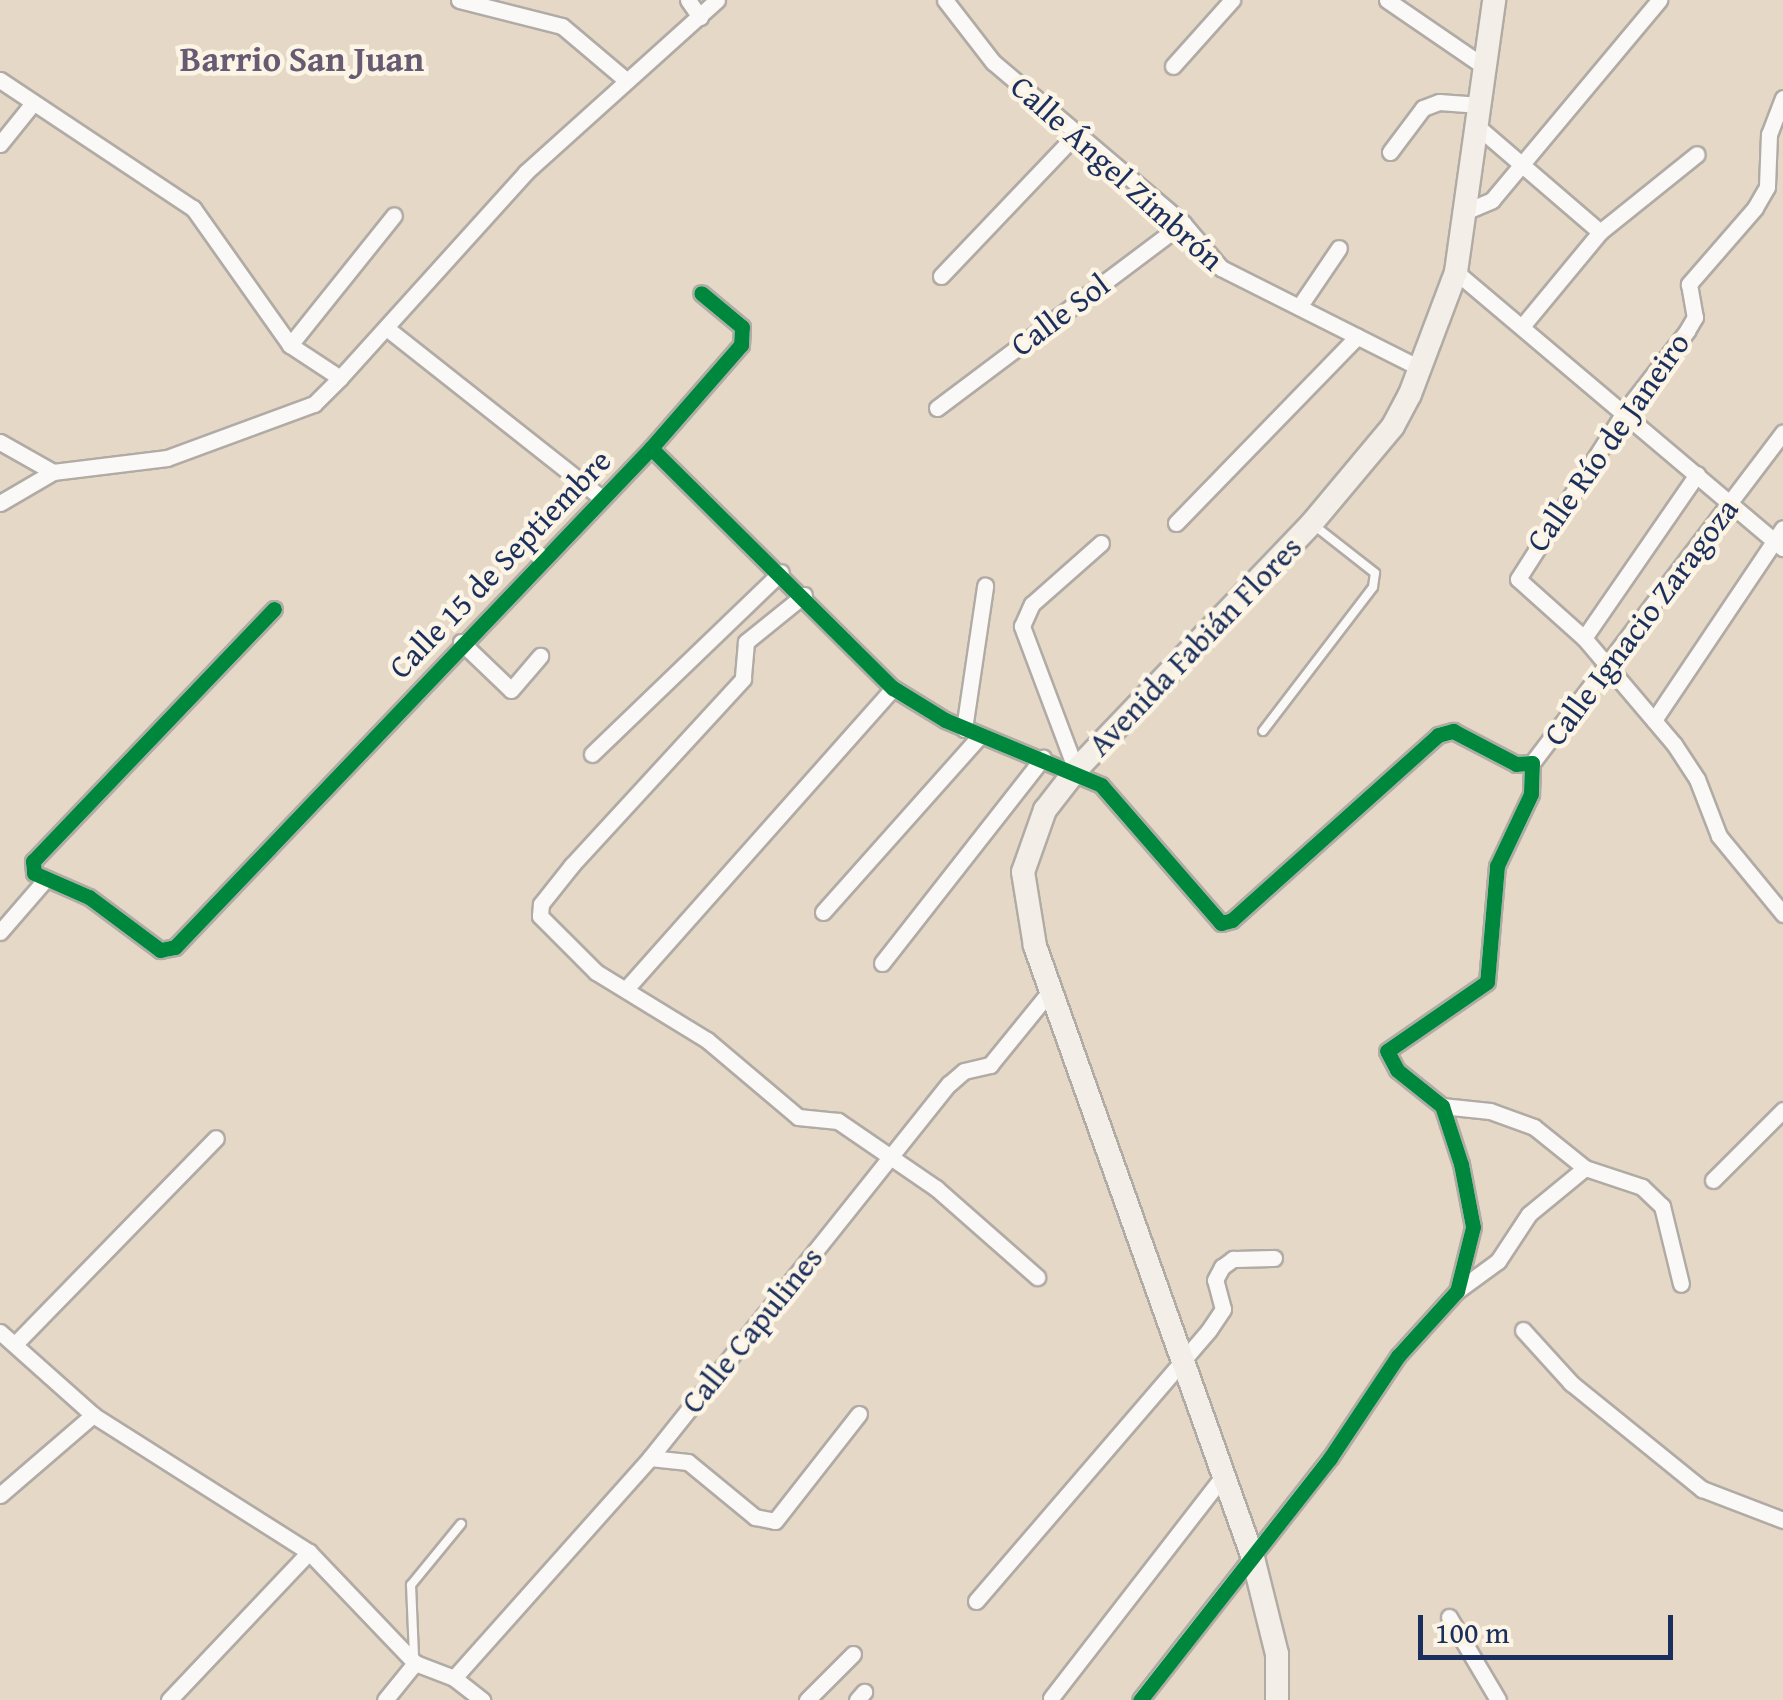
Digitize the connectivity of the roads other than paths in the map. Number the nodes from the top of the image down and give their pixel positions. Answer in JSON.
{"nodes":[{"id":1,"x":459,"y":0,"type":"edge"},
{"id":2,"x":688,"y":0,"type":"edge"},
{"id":3,"x":717,"y":0,"type":"edge"},
{"id":4,"x":946,"y":0,"type":"edge"},
{"id":5,"x":1232,"y":0,"type":"edge"},
{"id":6,"x":1387,"y":0,"type":"edge"},
{"id":7,"x":1494,"y":0,"type":"edge"},
{"id":8,"x":1659,"y":0,"type":"edge"},
{"id":9,"x":700,"y":17,"type":"junction"},
{"id":10,"x":1174,"y":66,"type":"dead end"},
{"id":11,"x":1485,"y":67,"type":"junction"},
{"id":12,"x":0,"y":80,"type":"edge"},
{"id":13,"x":626,"y":80,"type":"junction"},
{"id":14,"x":1783,"y":98,"type":"edge"},
{"id":15,"x":34,"y":103,"type":"junction"},
{"id":16,"x":1479,"y":116,"type":"junction"},
{"id":17,"x":1076,"y":134,"type":"junction"},
{"id":18,"x":0,"y":144,"type":"edge"},
{"id":19,"x":1390,"y":152,"type":"dead end"},
{"id":20,"x":1697,"y":154,"type":"dead end"},
{"id":21,"x":1524,"y":160,"type":"junction"},
{"id":22,"x":1469,"y":210,"type":"junction"},
{"id":23,"x":394,"y":215,"type":"dead end"},
{"id":24,"x":1183,"y":222,"type":"junction"},
{"id":25,"x":1600,"y":232,"type":"junction"},
{"id":26,"x":1339,"y":248,"type":"dead end"},
{"id":27,"x":1456,"y":272,"type":"junction"},
{"id":28,"x":941,"y":276,"type":"dead end"},
{"id":29,"x":701,"y":293,"type":"dead end"},
{"id":30,"x":1298,"y":306,"type":"junction"},
{"id":31,"x":1524,"y":324,"type":"junction"},
{"id":32,"x":389,"y":330,"type":"junction"},
{"id":33,"x":1357,"y":337,"type":"junction"},
{"id":34,"x":290,"y":346,"type":"junction"},
{"id":35,"x":1422,"y":369,"type":"junction"},
{"id":36,"x":340,"y":378,"type":"junction"},
{"id":37,"x":937,"y":408,"type":"dead end"},
{"id":38,"x":1624,"y":411,"type":"junction"},
{"id":39,"x":1783,"y":432,"type":"edge"},
{"id":40,"x":0,"y":442,"type":"edge"},
{"id":41,"x":651,"y":448,"type":"junction"},
{"id":42,"x":53,"y":472,"type":"junction"},
{"id":43,"x":1697,"y":474,"type":"junction"},
{"id":44,"x":602,"y":498,"type":"junction"},
{"id":45,"x":1731,"y":502,"type":"junction"},
{"id":46,"x":0,"y":503,"type":"edge"},
{"id":47,"x":1176,"y":523,"type":"dead end"},
{"id":48,"x":1312,"y":524,"type":"junction"},
{"id":49,"x":1780,"y":539,"type":"edge"},
{"id":50,"x":1101,"y":543,"type":"dead end"},
{"id":51,"x":780,"y":572,"type":"junction"},
{"id":52,"x":985,"y":586,"type":"dead end"},
{"id":53,"x":804,"y":595,"type":"junction"},
{"id":54,"x":274,"y":609,"type":"dead end"},
{"id":55,"x":1584,"y":638,"type":"junction"},
{"id":56,"x":461,"y":642,"type":"junction"},
{"id":57,"x":540,"y":656,"type":"dead end"},
{"id":58,"x":1610,"y":666,"type":"junction"},
{"id":59,"x":893,"y":688,"type":"junction"},
{"id":60,"x":1654,"y":720,"type":"junction"},
{"id":61,"x":964,"y":729,"type":"junction"},
{"id":62,"x":1264,"y":731,"type":"dead end"},
{"id":63,"x":980,"y":736,"type":"junction"},
{"id":64,"x":592,"y":754,"type":"dead end"},
{"id":65,"x":1043,"y":758,"type":"junction"},
{"id":66,"x":1532,"y":764,"type":"junction"},
{"id":67,"x":1076,"y":770,"type":"junction"},
{"id":68,"x":45,"y":880,"type":"junction"},
{"id":69,"x":823,"y":912,"type":"dead end"},
{"id":70,"x":1783,"y":914,"type":"edge"},
{"id":71,"x":0,"y":932,"type":"edge"},
{"id":72,"x":882,"y":964,"type":"dead end"},
{"id":73,"x":626,"y":988,"type":"junction"},
{"id":74,"x":1051,"y":990,"type":"junction"},
{"id":75,"x":1442,"y":1106,"type":"junction"},
{"id":76,"x":1783,"y":1110,"type":"edge"},
{"id":77,"x":216,"y":1138,"type":"dead end"},
{"id":78,"x":892,"y":1158,"type":"junction"},
{"id":79,"x":1585,"y":1168,"type":"junction"},
{"id":80,"x":1713,"y":1180,"type":"dead end"},
{"id":81,"x":1274,"y":1258,"type":"dead end"},
{"id":82,"x":1038,"y":1277,"type":"dead end"},
{"id":83,"x":1681,"y":1284,"type":"dead end"},
{"id":84,"x":1456,"y":1292,"type":"junction"},
{"id":85,"x":1524,"y":1330,"type":"dead end"},
{"id":86,"x":0,"y":1332,"type":"edge"},
{"id":87,"x":16,"y":1343,"type":"junction"},
{"id":88,"x":1183,"y":1360,"type":"junction"},
{"id":89,"x":859,"y":1414,"type":"dead end"},
{"id":90,"x":92,"y":1416,"type":"junction"},
{"id":91,"x":650,"y":1458,"type":"junction"},
{"id":92,"x":1224,"y":1476,"type":"junction"},
{"id":93,"x":0,"y":1496,"type":"edge"},
{"id":94,"x":1783,"y":1520,"type":"edge"},
{"id":95,"x":461,"y":1524,"type":"dead end"},
{"id":96,"x":309,"y":1552,"type":"junction"},
{"id":97,"x":1254,"y":1558,"type":"junction"},
{"id":98,"x":976,"y":1601,"type":"dead end"},
{"id":99,"x":1450,"y":1617,"type":"dead end"},
{"id":100,"x":852,"y":1654,"type":"dead end"},
{"id":101,"x":415,"y":1662,"type":"junction"},
{"id":102,"x":454,"y":1678,"type":"junction"},
{"id":103,"x":1051,"y":1698,"type":"edge"},
{"id":104,"x":169,"y":1700,"type":"edge"},
{"id":105,"x":384,"y":1700,"type":"edge"},
{"id":106,"x":482,"y":1700,"type":"edge"},
{"id":107,"x":807,"y":1700,"type":"edge"},
{"id":108,"x":1140,"y":1700,"type":"edge"},
{"id":109,"x":1277,"y":1700,"type":"edge"},
{"id":110,"x":1498,"y":1700,"type":"edge"}],
"edges":[{"from":1,"to":13,"type":"street"},
{"from":2,"to":9,"type":"street"},
{"from":3,"to":9,"type":"street"},
{"from":4,"to":17,"type":"street","name":"Calle Ángel Zimbrón"},
{"from":5,"to":10,"type":"street"},
{"from":6,"to":11,"type":"street"},
{"from":7,"to":11,"type":"main road","name":"Avenida Fabián Flores"},
{"from":8,"to":21,"type":"street"},
{"from":9,"to":13,"type":"street"},
{"from":11,"to":16,"type":"main road","name":"Avenida Fabián Flores"},
{"from":12,"to":15,"type":"street"},
{"from":13,"to":32,"type":"street"},
{"from":14,"to":38,"type":"street","name":"Calle Río de Janeiro"},
{"from":15,"to":18,"type":"street"},
{"from":15,"to":34,"type":"street"},
{"from":16,"to":19,"type":"street"},
{"from":16,"to":21,"type":"street"},
{"from":16,"to":22,"type":"main road","name":"Avenida Fabián Flores"},
{"from":17,"to":24,"type":"street","name":"Calle Ángel Zimbrón"},
{"from":17,"to":28,"type":"street"},
{"from":20,"to":25,"type":"street"},
{"from":21,"to":22,"type":"street"},
{"from":21,"to":25,"type":"street"},
{"from":22,"to":27,"type":"main road","name":"Avenida Fabián Flores"},
{"from":23,"to":34,"type":"street"},
{"from":24,"to":30,"type":"street","name":"Calle Ángel Zimbrón"},
{"from":24,"to":37,"type":"street","name":"Calle Sol"},
{"from":25,"to":31,"type":"street"},
{"from":26,"to":30,"type":"street"},
{"from":27,"to":31,"type":"street"},
{"from":27,"to":35,"type":"main road","name":"Avenida Fabián Flores"},
{"from":29,"to":41,"type":"street"},
{"from":30,"to":33,"type":"street","name":"Calle Ángel Zimbrón"},
{"from":31,"to":38,"type":"street"},
{"from":32,"to":36,"type":"street"},
{"from":32,"to":44,"type":"street"},
{"from":33,"to":35,"type":"street","name":"Calle Ángel Zimbrón"},
{"from":33,"to":47,"type":"street"},
{"from":34,"to":36,"type":"street"},
{"from":35,"to":48,"type":"main road","name":"Avenida Fabián Flores"},
{"from":36,"to":42,"type":"street"},
{"from":38,"to":43,"type":"street"},
{"from":38,"to":55,"type":"street","name":"Calle Río de Janeiro"},
{"from":39,"to":45,"type":"street","name":"Calle Ignacio Zaragoza"},
{"from":40,"to":42,"type":"street"},
{"from":41,"to":44,"type":"street","name":"Calle 15 de Septiembre"},
{"from":41,"to":51,"type":"street","name":"Calle 15 de Septiembre"},
{"from":42,"to":46,"type":"street"},
{"from":43,"to":45,"type":"street"},
{"from":43,"to":55,"type":"street"},
{"from":44,"to":56,"type":"street","name":"Calle 15 de Septiembre"},
{"from":45,"to":49,"type":"street"},
{"from":45,"to":58,"type":"street","name":"Calle Ignacio Zaragoza"},
{"from":48,"to":62,"type":"lane"},
{"from":48,"to":67,"type":"main road","name":"Avenida Fabián Flores"},
{"from":49,"to":60,"type":"street"},
{"from":50,"to":67,"type":"street"},
{"from":51,"to":53,"type":"street","name":"Calle 15 de Septiembre"},
{"from":51,"to":64,"type":"street"},
{"from":52,"to":61,"type":"street"},
{"from":53,"to":59,"type":"street","name":"Calle 15 de Septiembre"},
{"from":53,"to":73,"type":"street"},
{"from":54,"to":68,"type":"street","name":"Calle 15 de Septiembre"},
{"from":55,"to":58,"type":"street"},
{"from":56,"to":57,"type":"street"},
{"from":56,"to":68,"type":"street","name":"Calle 15 de Septiembre"},
{"from":58,"to":60,"type":"street"},
{"from":58,"to":66,"type":"street","name":"Calle Ignacio Zaragoza"},
{"from":59,"to":61,"type":"street","name":"Calle 15 de Septiembre"},
{"from":59,"to":73,"type":"street"},
{"from":60,"to":70,"type":"street"},
{"from":61,"to":63,"type":"street","name":"Calle 15 de Septiembre"},
{"from":63,"to":65,"type":"street","name":"Calle 15 de Septiembre"},
{"from":63,"to":69,"type":"street"},
{"from":65,"to":67,"type":"street","name":"Calle 15 de Septiembre"},
{"from":65,"to":72,"type":"street"},
{"from":66,"to":67,"type":"street"},
{"from":66,"to":75,"type":"street","name":"Calle Ignacio Zaragoza"},
{"from":67,"to":74,"type":"main road","name":"Avenida Fabián Flores"},
{"from":68,"to":71,"type":"street"},
{"from":73,"to":78,"type":"street"},
{"from":74,"to":78,"type":"street","name":"Calle Capulines"},
{"from":74,"to":88,"type":"main road","name":"Avenida Fabián Flores"},
{"from":75,"to":79,"type":"street"},
{"from":75,"to":84,"type":"street"},
{"from":76,"to":80,"type":"street"},
{"from":77,"to":87,"type":"street"},
{"from":78,"to":82,"type":"street"},
{"from":78,"to":91,"type":"street","name":"Calle Capulines"},
{"from":79,"to":83,"type":"street"},
{"from":79,"to":84,"type":"street"},
{"from":81,"to":88,"type":"street"},
{"from":84,"to":97,"type":"street"},
{"from":85,"to":94,"type":"street"},
{"from":86,"to":87,"type":"street"},
{"from":87,"to":90,"type":"street"},
{"from":88,"to":92,"type":"main road","name":"Avenida Fabián Flores"},
{"from":88,"to":98,"type":"street"},
{"from":89,"to":91,"type":"street"},
{"from":90,"to":93,"type":"street"},
{"from":90,"to":96,"type":"street"},
{"from":91,"to":102,"type":"street","name":"Calle Capulines"},
{"from":92,"to":97,"type":"main road","name":"Avenida Fabián Flores"},
{"from":92,"to":103,"type":"street"},
{"from":95,"to":101,"type":"lane"},
{"from":96,"to":101,"type":"street"},
{"from":96,"to":104,"type":"street"},
{"from":97,"to":108,"type":"street"},
{"from":97,"to":109,"type":"main road","name":"Avenida Fabián Flores"},
{"from":99,"to":110,"type":"street"},
{"from":100,"to":107,"type":"street"},
{"from":101,"to":102,"type":"street"},
{"from":101,"to":105,"type":"street"},
{"from":102,"to":106,"type":"street"}]}
